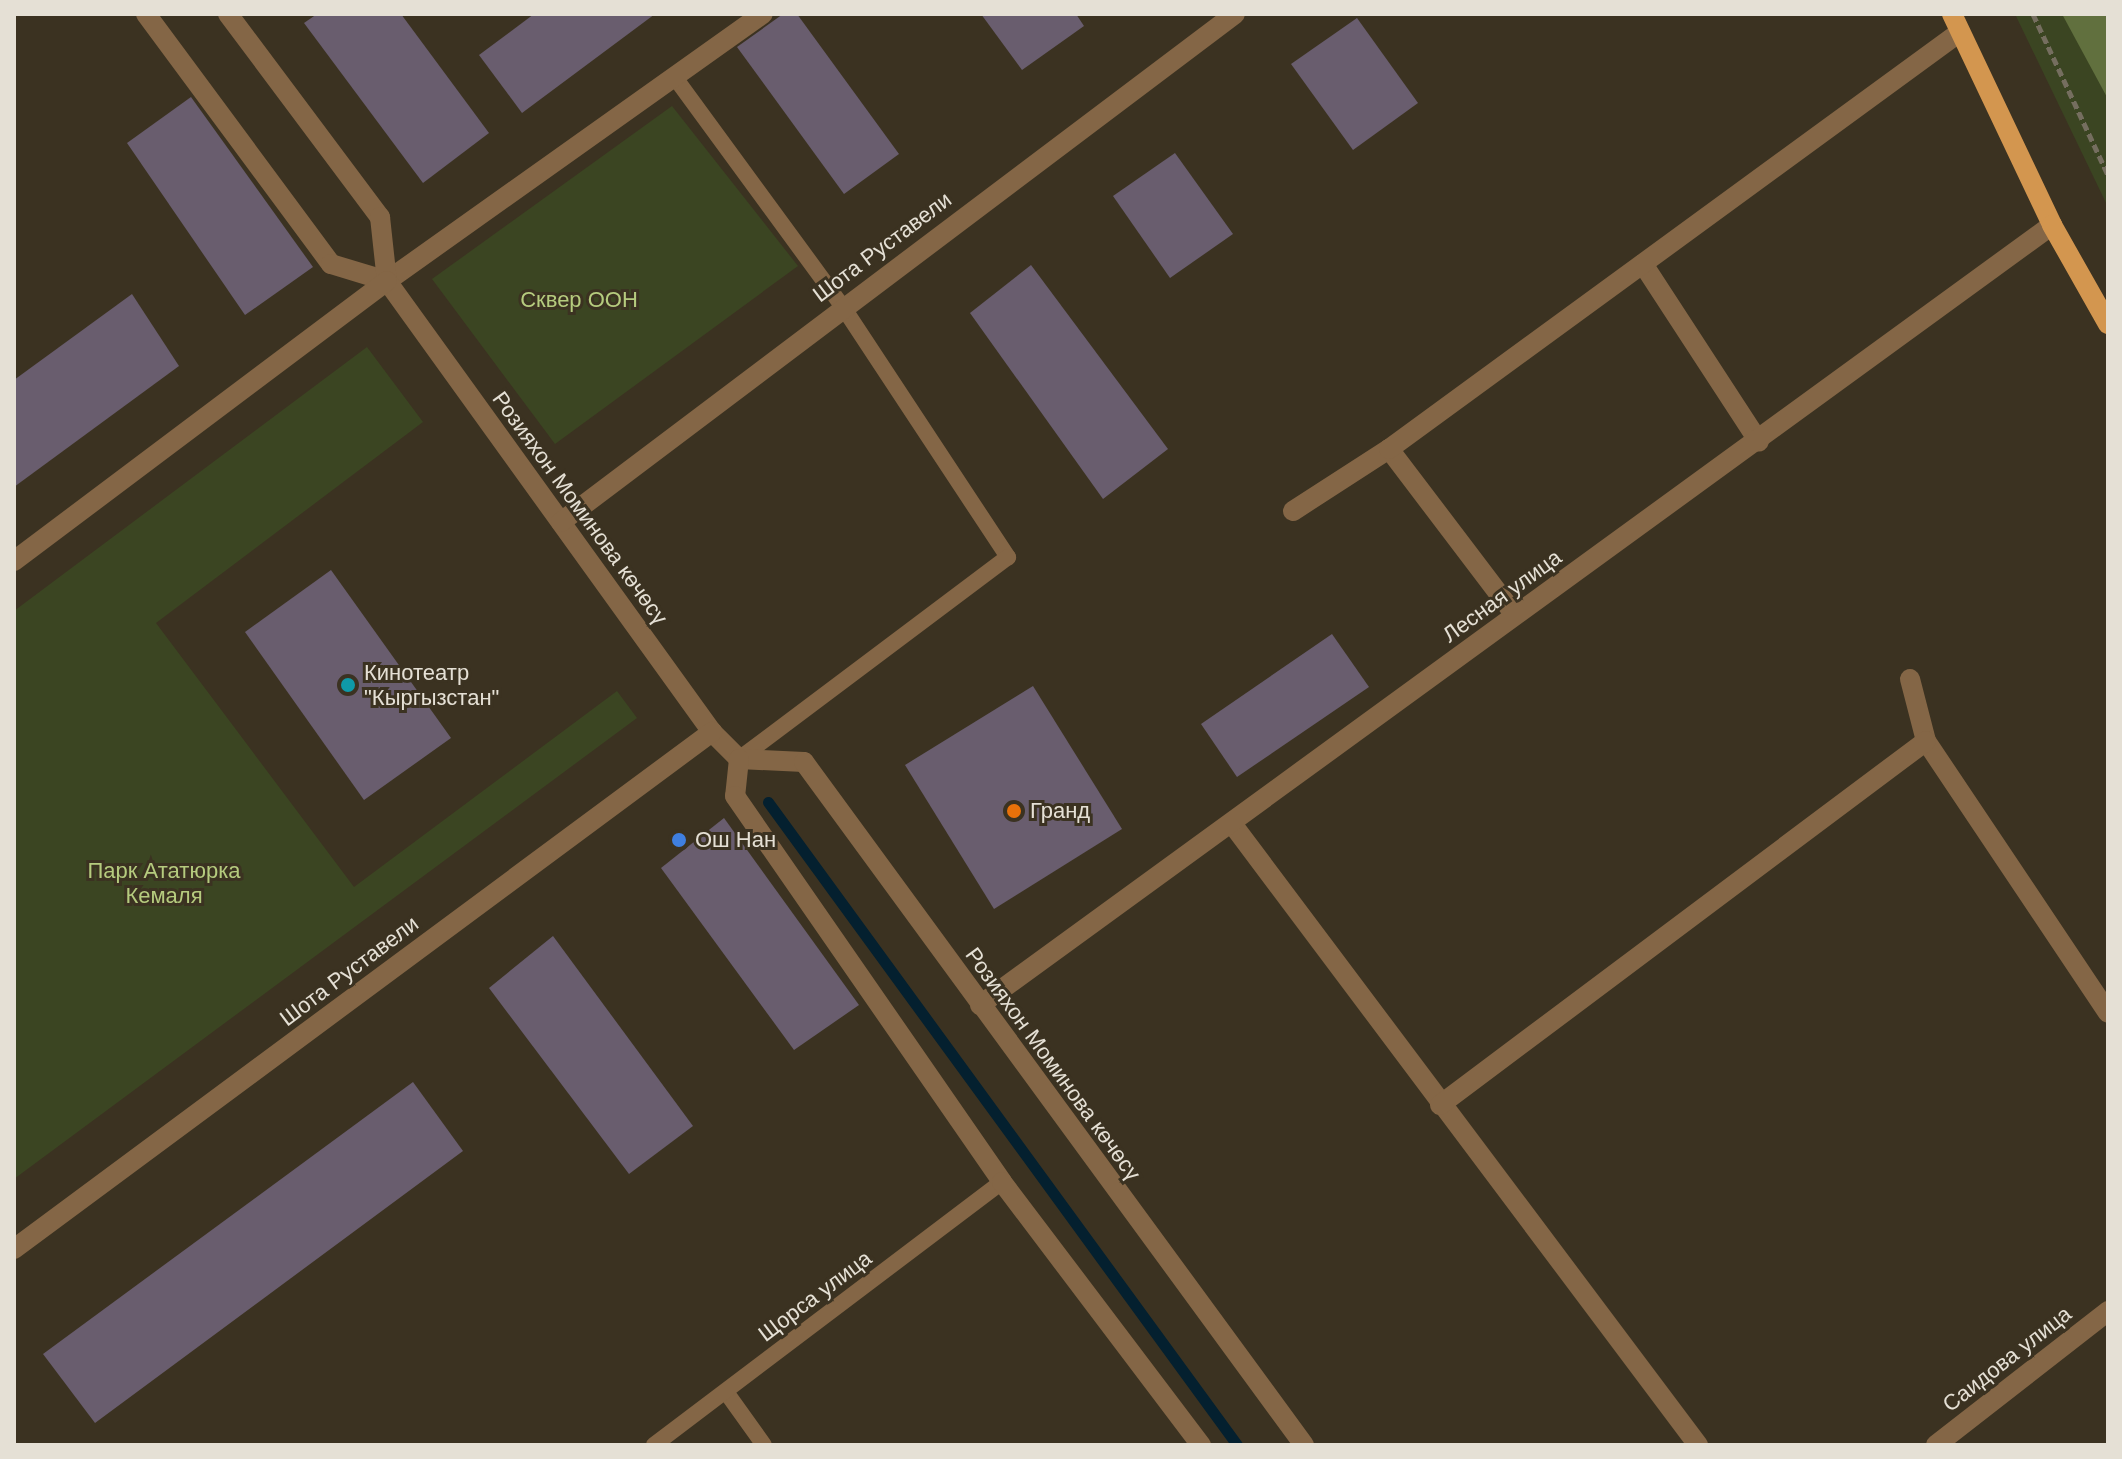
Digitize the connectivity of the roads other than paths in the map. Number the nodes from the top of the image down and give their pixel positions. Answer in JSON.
{"nodes":[{"id":1,"x":146,"y":14,"type":"edge"},
{"id":2,"x":228,"y":14,"type":"edge"},
{"id":3,"x":763,"y":14,"type":"edge"},
{"id":4,"x":1235,"y":14,"type":"edge"},
{"id":5,"x":1956,"y":23,"type":"edge"},
{"id":6,"x":676,"y":79,"type":"junction"},
{"id":7,"x":2052,"y":225,"type":"junction"},
{"id":8,"x":1643,"y":264,"type":"junction"},
{"id":9,"x":387,"y":281,"type":"junction"},
{"id":10,"x":843,"y":307,"type":"junction"},
{"id":11,"x":2108,"y":324,"type":"edge"},
{"id":12,"x":1759,"y":442,"type":"junction"},
{"id":13,"x":1389,"y":449,"type":"junction"},
{"id":14,"x":1293,"y":511,"type":"dead end"},
{"id":15,"x":561,"y":522,"type":"junction"},
{"id":16,"x":14,"y":561,"type":"edge"},
{"id":17,"x":1515,"y":615,"type":"junction"},
{"id":18,"x":1910,"y":679,"type":"dead end"},
{"id":19,"x":712,"y":732,"type":"junction"},
{"id":20,"x":1926,"y":741,"type":"junction"},
{"id":21,"x":739,"y":759,"type":"junction"},
{"id":22,"x":1233,"y":825,"type":"junction"},
{"id":23,"x":980,"y":1005,"type":"junction"},
{"id":24,"x":2108,"y":1013,"type":"edge"},
{"id":25,"x":1440,"y":1105,"type":"junction"},
{"id":26,"x":1002,"y":1182,"type":"junction"},
{"id":27,"x":14,"y":1249,"type":"edge"},
{"id":28,"x":2108,"y":1311,"type":"edge"},
{"id":29,"x":726,"y":1392,"type":"junction"},
{"id":30,"x":654,"y":1445,"type":"edge"},
{"id":31,"x":764,"y":1445,"type":"edge"},
{"id":32,"x":1201,"y":1445,"type":"edge"},
{"id":33,"x":1304,"y":1445,"type":"edge"},
{"id":34,"x":1698,"y":1445,"type":"edge"},
{"id":35,"x":1936,"y":1445,"type":"edge"}],
"edges":[{"from":1,"to":9,"type":"street"},
{"from":2,"to":9,"type":"street","name":"Розияхон Моминова көчөсү"},
{"from":3,"to":6,"type":"street"},
{"from":4,"to":10,"type":"street","name":"Шота Руставели"},
{"from":5,"to":7,"type":"main road"},
{"from":5,"to":8,"type":"street"},
{"from":6,"to":9,"type":"street"},
{"from":6,"to":10,"type":"lane"},
{"from":7,"to":11,"type":"main road"},
{"from":7,"to":12,"type":"street","name":"Лесная улица"},
{"from":8,"to":12,"type":"street"},
{"from":8,"to":13,"type":"street"},
{"from":9,"to":15,"type":"street","name":"Розияхон Моминова көчөсү"},
{"from":9,"to":16,"type":"street"},
{"from":10,"to":15,"type":"street","name":"Шота Руставели"},
{"from":10,"to":21,"type":"lane"},
{"from":12,"to":17,"type":"street","name":"Лесная улица"},
{"from":13,"to":14,"type":"street"},
{"from":13,"to":17,"type":"street"},
{"from":15,"to":19,"type":"street","name":"Розияхон Моминова көчөсү"},
{"from":17,"to":22,"type":"street","name":"Лесная улица"},
{"from":18,"to":20,"type":"street"},
{"from":19,"to":21,"type":"street","name":"Розияхон Моминова көчөсү"},
{"from":19,"to":27,"type":"street","name":"Шота Руставели"},
{"from":20,"to":24,"type":"street"},
{"from":20,"to":25,"type":"street"},
{"from":21,"to":23,"type":"street","name":"Розияхон Моминова көчөсү"},
{"from":21,"to":26,"type":"street"},
{"from":22,"to":23,"type":"street","name":"Лесная улица"},
{"from":22,"to":25,"type":"street"},
{"from":23,"to":33,"type":"street","name":"Розияхон Моминова көчөсү"},
{"from":25,"to":34,"type":"street"},
{"from":26,"to":29,"type":"lane","name":"Щорса улица"},
{"from":26,"to":32,"type":"street"},
{"from":28,"to":35,"type":"street","name":"Саидова улица"},
{"from":29,"to":30,"type":"lane","name":"Щорса улица"},
{"from":29,"to":31,"type":"lane"}]}
